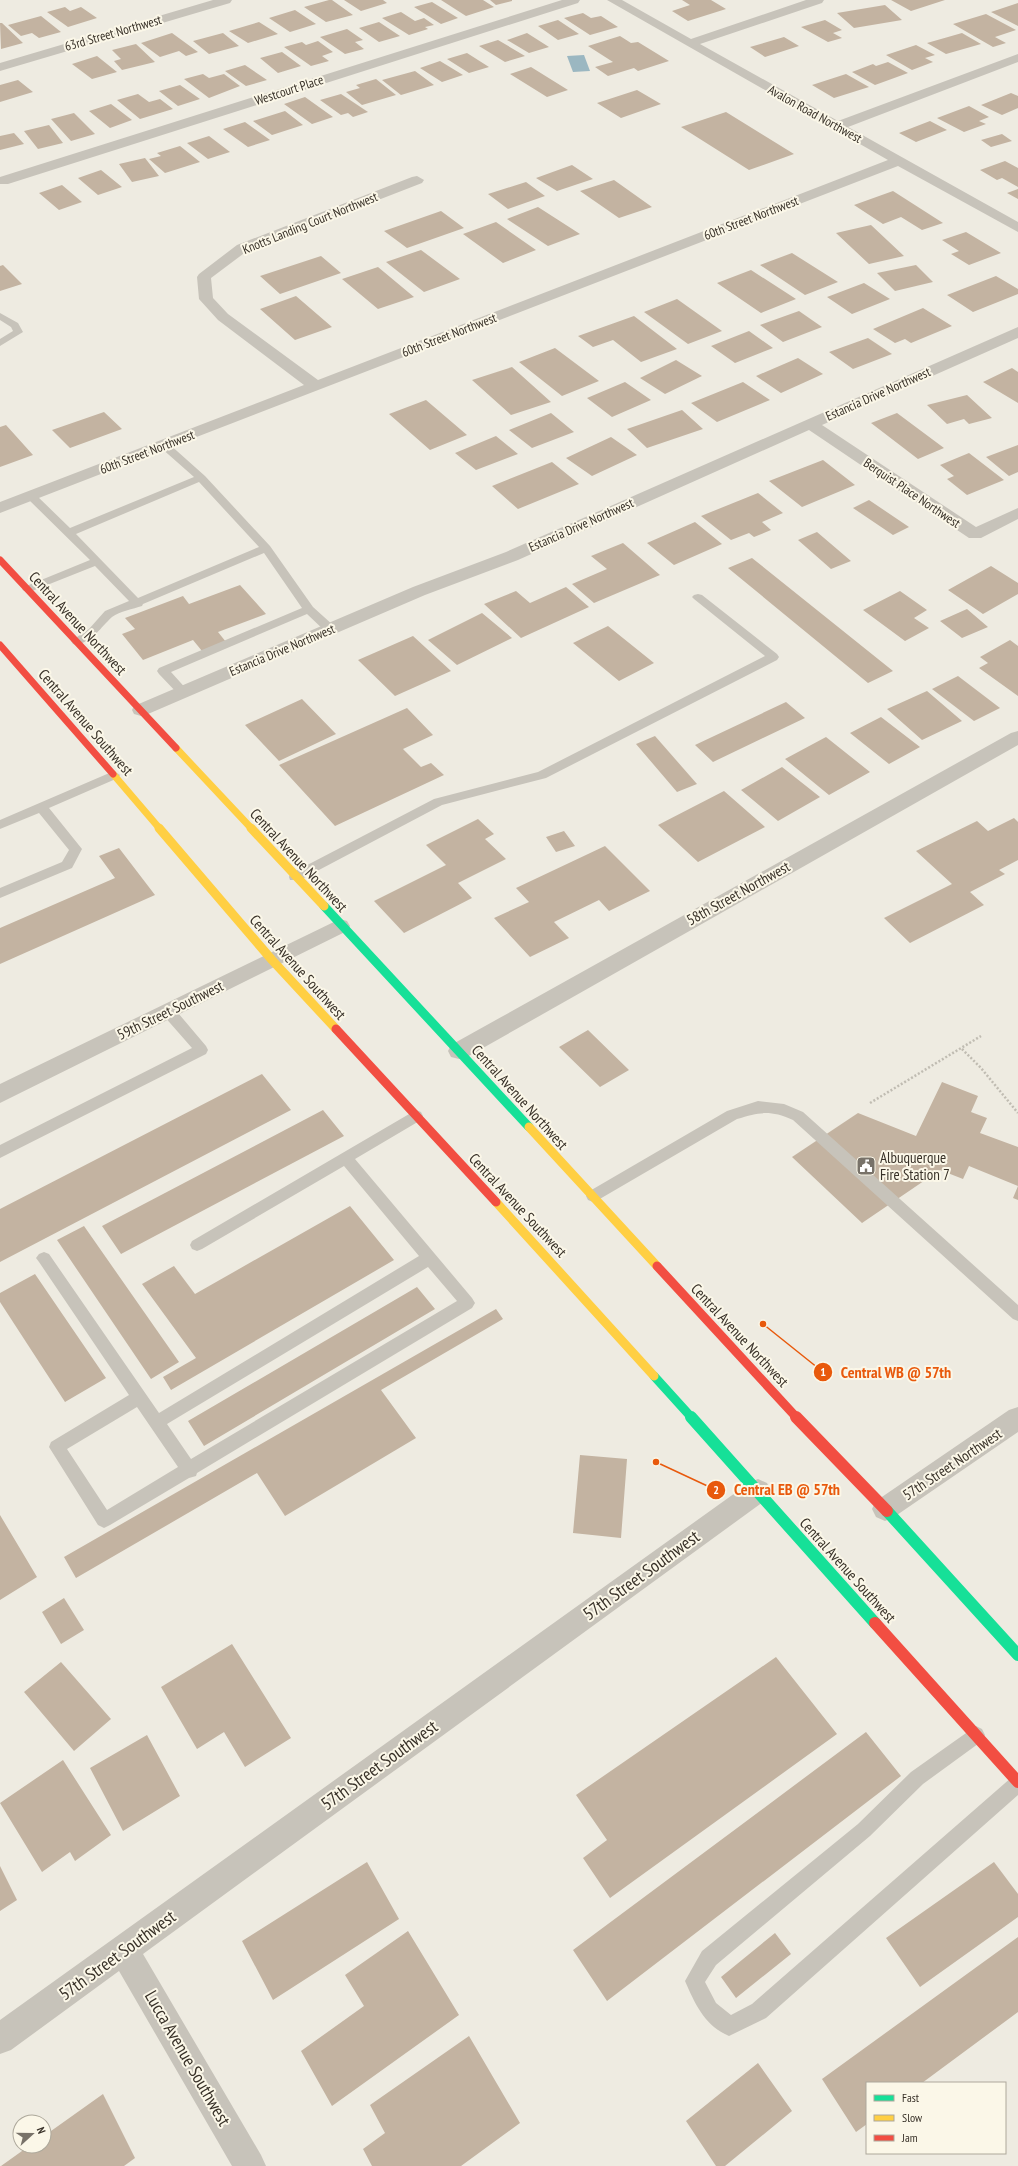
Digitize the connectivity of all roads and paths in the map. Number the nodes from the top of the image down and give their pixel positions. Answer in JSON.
{"nodes":[{"id":1,"x":226,"y":0,"type":"edge"},
{"id":2,"x":574,"y":0,"type":"edge"},
{"id":3,"x":613,"y":0,"type":"edge"},
{"id":4,"x":818,"y":0,"type":"edge"},
{"id":5,"x":690,"y":43,"type":"junction"},
{"id":6,"x":1018,"y":58,"type":"edge"},
{"id":7,"x":0,"y":67,"type":"edge"},
{"id":8,"x":837,"y":126,"type":"junction"},
{"id":9,"x":898,"y":161,"type":"junction"},
{"id":10,"x":4,"y":180,"type":"dead end"},
{"id":11,"x":416,"y":180,"type":"dead end"},
{"id":12,"x":1018,"y":228,"type":"edge"},
{"id":13,"x":0,"y":316,"type":"edge"},
{"id":14,"x":1018,"y":332,"type":"edge"},
{"id":15,"x":0,"y":343,"type":"edge"},
{"id":16,"x":316,"y":386,"type":"junction"},
{"id":17,"x":810,"y":424,"type":"junction"},
{"id":18,"x":164,"y":445,"type":"junction"},
{"id":19,"x":201,"y":478,"type":"junction"},
{"id":20,"x":32,"y":496,"type":"junction"},
{"id":21,"x":0,"y":508,"type":"edge"},
{"id":22,"x":1018,"y":512,"type":"edge"},
{"id":23,"x":68,"y":533,"type":"junction"},
{"id":24,"x":266,"y":548,"type":"junction"},
{"id":25,"x":0,"y":560,"type":"edge"},
{"id":26,"x":97,"y":561,"type":"junction"},
{"id":27,"x":28,"y":589,"type":"junction"},
{"id":28,"x":698,"y":597,"type":"dead end"},
{"id":29,"x":138,"y":604,"type":"junction"},
{"id":30,"x":309,"y":609,"type":"junction"},
{"id":31,"x":330,"y":629,"type":"junction"},
{"id":32,"x":77,"y":641,"type":"junction"},
{"id":33,"x":0,"y":645,"type":"edge"},
{"id":34,"x":183,"y":692,"type":"junction"},
{"id":35,"x":141,"y":710,"type":"junction"},
{"id":36,"x":1018,"y":737,"type":"edge"},
{"id":37,"x":114,"y":775,"type":"junction"},
{"id":38,"x":42,"y":807,"type":"junction"},
{"id":39,"x":0,"y":825,"type":"edge"},
{"id":40,"x":295,"y":877,"type":"junction"},
{"id":41,"x":0,"y":893,"type":"edge"},
{"id":42,"x":340,"y":926,"type":"junction"},
{"id":43,"x":272,"y":960,"type":"junction"},
{"id":44,"x":168,"y":1011,"type":"junction"},
{"id":45,"x":981,"y":1036,"type":"dead end"},
{"id":46,"x":962,"y":1049,"type":"junction"},
{"id":47,"x":459,"y":1051,"type":"junction"},
{"id":48,"x":0,"y":1094,"type":"edge"},
{"id":49,"x":870,"y":1103,"type":"dead end"},
{"id":50,"x":1018,"y":1113,"type":"edge"},
{"id":51,"x":416,"y":1116,"type":"junction"},
{"id":52,"x":0,"y":1152,"type":"edge"},
{"id":53,"x":345,"y":1157,"type":"junction"},
{"id":54,"x":593,"y":1196,"type":"junction"},
{"id":55,"x":197,"y":1245,"type":"dead end"},
{"id":56,"x":44,"y":1258,"type":"dead end"},
{"id":57,"x":429,"y":1258,"type":"junction"},
{"id":58,"x":1018,"y":1314,"type":"edge"},
{"id":59,"x":139,"y":1397,"type":"junction"},
{"id":60,"x":1018,"y":1418,"type":"edge"},
{"id":61,"x":157,"y":1422,"type":"junction"},
{"id":62,"x":190,"y":1471,"type":"junction"},
{"id":63,"x":758,"y":1491,"type":"junction"},
{"id":64,"x":885,"y":1509,"type":"junction"},
{"id":65,"x":1018,"y":1655,"type":"edge"},
{"id":66,"x":976,"y":1735,"type":"junction"},
{"id":67,"x":1018,"y":1782,"type":"edge"},
{"id":68,"x":124,"y":1950,"type":"junction"},
{"id":69,"x":0,"y":2039,"type":"edge"},
{"id":70,"x":250,"y":2166,"type":"edge"}],
"edges":[{"from":1,"to":7,"type":"street","name":"63rd Street Northwest"},
{"from":2,"to":10,"type":"street","name":"Westcourt Place"},
{"from":3,"to":5,"type":"street","name":"Avalon Road Northwest"},
{"from":4,"to":5,"type":"street"},
{"from":5,"to":8,"type":"street","name":"Avalon Road Northwest"},
{"from":6,"to":8,"type":"street"},
{"from":8,"to":9,"type":"street","name":"Avalon Road Northwest"},
{"from":9,"to":12,"type":"street","name":"Avalon Road Northwest"},
{"from":9,"to":16,"type":"street","name":"60th Street Northwest"},
{"from":11,"to":16,"type":"street","name":"Knotts Landing Court Northwest"},
{"from":13,"to":15,"type":"lane"},
{"from":14,"to":17,"type":"street","name":"Estancia Drive Northwest"},
{"from":16,"to":18,"type":"street","name":"60th Street Northwest"},
{"from":17,"to":22,"type":"street","name":"Berquist Place Northwest"},
{"from":17,"to":31,"type":"street","name":"Estancia Drive Northwest"},
{"from":18,"to":19,"type":"lane"},
{"from":18,"to":20,"type":"street","name":"60th Street Northwest"},
{"from":19,"to":23,"type":"lane"},
{"from":19,"to":24,"type":"lane"},
{"from":20,"to":21,"type":"street","name":"60th Street Northwest"},
{"from":20,"to":23,"type":"lane"},
{"from":23,"to":26,"type":"lane"},
{"from":24,"to":29,"type":"lane"},
{"from":24,"to":30,"type":"lane"},
{"from":25,"to":27,"type":"main road","name":"Central Avenue Northwest"},
{"from":26,"to":27,"type":"lane"},
{"from":26,"to":29,"type":"lane"},
{"from":27,"to":32,"type":"main road","name":"Central Avenue Northwest"},
{"from":28,"to":40,"type":"lane"},
{"from":29,"to":32,"type":"lane"},
{"from":30,"to":31,"type":"lane"},
{"from":30,"to":34,"type":"lane"},
{"from":31,"to":34,"type":"street","name":"Estancia Drive Northwest"},
{"from":32,"to":35,"type":"main road","name":"Central Avenue Northwest"},
{"from":33,"to":37,"type":"main road","name":"Central Avenue Southwest"},
{"from":34,"to":35,"type":"street","name":"Estancia Drive Northwest"},
{"from":35,"to":40,"type":"main road","name":"Central Avenue Northwest"},
{"from":36,"to":47,"type":"street","name":"58th Street Northwest"},
{"from":37,"to":38,"type":"lane"},
{"from":37,"to":43,"type":"main road","name":"Central Avenue Southwest"},
{"from":38,"to":39,"type":"lane"},
{"from":38,"to":41,"type":"lane"},
{"from":40,"to":42,"type":"main road","name":"Central Avenue Northwest"},
{"from":42,"to":43,"type":"street","name":"59th Street Southwest"},
{"from":42,"to":47,"type":"main road","name":"Central Avenue Northwest"},
{"from":43,"to":44,"type":"street","name":"59th Street Southwest"},
{"from":43,"to":51,"type":"main road","name":"Central Avenue Southwest"},
{"from":44,"to":48,"type":"street","name":"59th Street Southwest"},
{"from":44,"to":52,"type":"lane"},
{"from":45,"to":46,"type":"path"},
{"from":46,"to":49,"type":"path"},
{"from":46,"to":50,"type":"path"},
{"from":47,"to":54,"type":"main road","name":"Central Avenue Northwest"},
{"from":51,"to":53,"type":"lane"},
{"from":51,"to":63,"type":"main road","name":"Central Avenue Southwest"},
{"from":53,"to":55,"type":"lane"},
{"from":53,"to":57,"type":"lane"},
{"from":54,"to":58,"type":"lane"},
{"from":54,"to":64,"type":"main road","name":"Central Avenue Northwest"},
{"from":56,"to":59,"type":"lane"},
{"from":57,"to":61,"type":"lane"},
{"from":57,"to":62,"type":"lane"},
{"from":59,"to":61,"type":"lane"},
{"from":59,"to":62,"type":"lane"},
{"from":60,"to":64,"type":"street","name":"57th Street Northwest"},
{"from":61,"to":62,"type":"lane"},
{"from":63,"to":66,"type":"main road","name":"Central Avenue Southwest"},
{"from":63,"to":68,"type":"street","name":"57th Street Southwest"},
{"from":64,"to":65,"type":"main road","name":"Central Avenue Northwest"},
{"from":66,"to":67,"type":"main road","name":"Central Avenue Southwest"},
{"from":66,"to":67,"type":"lane"},
{"from":68,"to":69,"type":"street","name":"57th Street Southwest"},
{"from":68,"to":70,"type":"street","name":"Lucca Avenue Southwest"}]}
